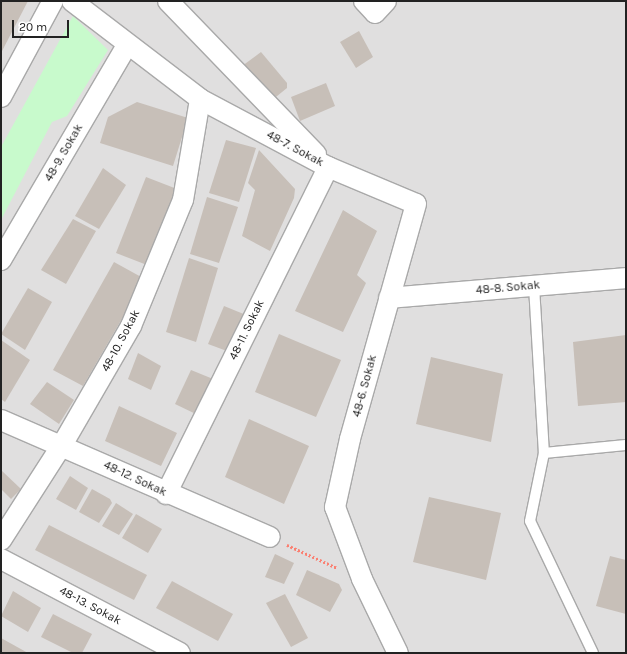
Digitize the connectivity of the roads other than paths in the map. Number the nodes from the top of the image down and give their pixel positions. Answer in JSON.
{"nodes":[{"id":1,"x":52,"y":1,"type":"edge"},
{"id":2,"x":72,"y":1,"type":"edge"},
{"id":3,"x":168,"y":1,"type":"edge"},
{"id":4,"x":126,"y":45,"type":"junction"},
{"id":5,"x":1,"y":97,"type":"edge"},
{"id":6,"x":200,"y":99,"type":"junction"},
{"id":7,"x":328,"y":167,"type":"junction"},
{"id":8,"x":1,"y":260,"type":"edge"},
{"id":9,"x":626,"y":278,"type":"edge"},
{"id":10,"x":534,"y":286,"type":"junction"},
{"id":11,"x":390,"y":298,"type":"junction"},
{"id":12,"x":1,"y":420,"type":"edge"},
{"id":13,"x":62,"y":445,"type":"junction"},
{"id":14,"x":626,"y":446,"type":"edge"},
{"id":15,"x":544,"y":453,"type":"junction"},
{"id":16,"x":166,"y":494,"type":"junction"},
{"id":17,"x":270,"y":537,"type":"road end"},
{"id":18,"x":1,"y":540,"type":"edge"},
{"id":19,"x":1,"y":559,"type":"edge"},
{"id":20,"x":180,"y":653,"type":"edge"},
{"id":21,"x":398,"y":653,"type":"edge"},
{"id":22,"x":593,"y":653,"type":"edge"}],
"edges":[{"from":1,"to":5,"type":"street"},
{"from":2,"to":4,"type":"street","name":"48-7. Sokak"},
{"from":3,"to":7,"type":"street","name":"48-7. Sokak"},
{"from":4,"to":6,"type":"street","name":"48-7. Sokak"},
{"from":4,"to":8,"type":"street","name":"48-9. Sokak"},
{"from":6,"to":7,"type":"street","name":"48-7. Sokak"},
{"from":6,"to":13,"type":"street","name":"48-10. Sokak"},
{"from":7,"to":11,"type":"street","name":"48-6. Sokak"},
{"from":7,"to":16,"type":"street","name":"48-11. Sokak"},
{"from":9,"to":10,"type":"street","name":"48-8. Sokak"},
{"from":10,"to":11,"type":"street","name":"48-8. Sokak"},
{"from":10,"to":15,"type":"lane"},
{"from":11,"to":21,"type":"street","name":"48-6. Sokak"},
{"from":12,"to":13,"type":"street","name":"48-12. Sokak"},
{"from":13,"to":16,"type":"street","name":"48-12. Sokak"},
{"from":13,"to":18,"type":"street","name":"48-10. Sokak"},
{"from":14,"to":15,"type":"lane"},
{"from":15,"to":22,"type":"lane"},
{"from":16,"to":17,"type":"street","name":"48-12. Sokak"},
{"from":19,"to":20,"type":"street","name":"48-13. Sokak"}]}
